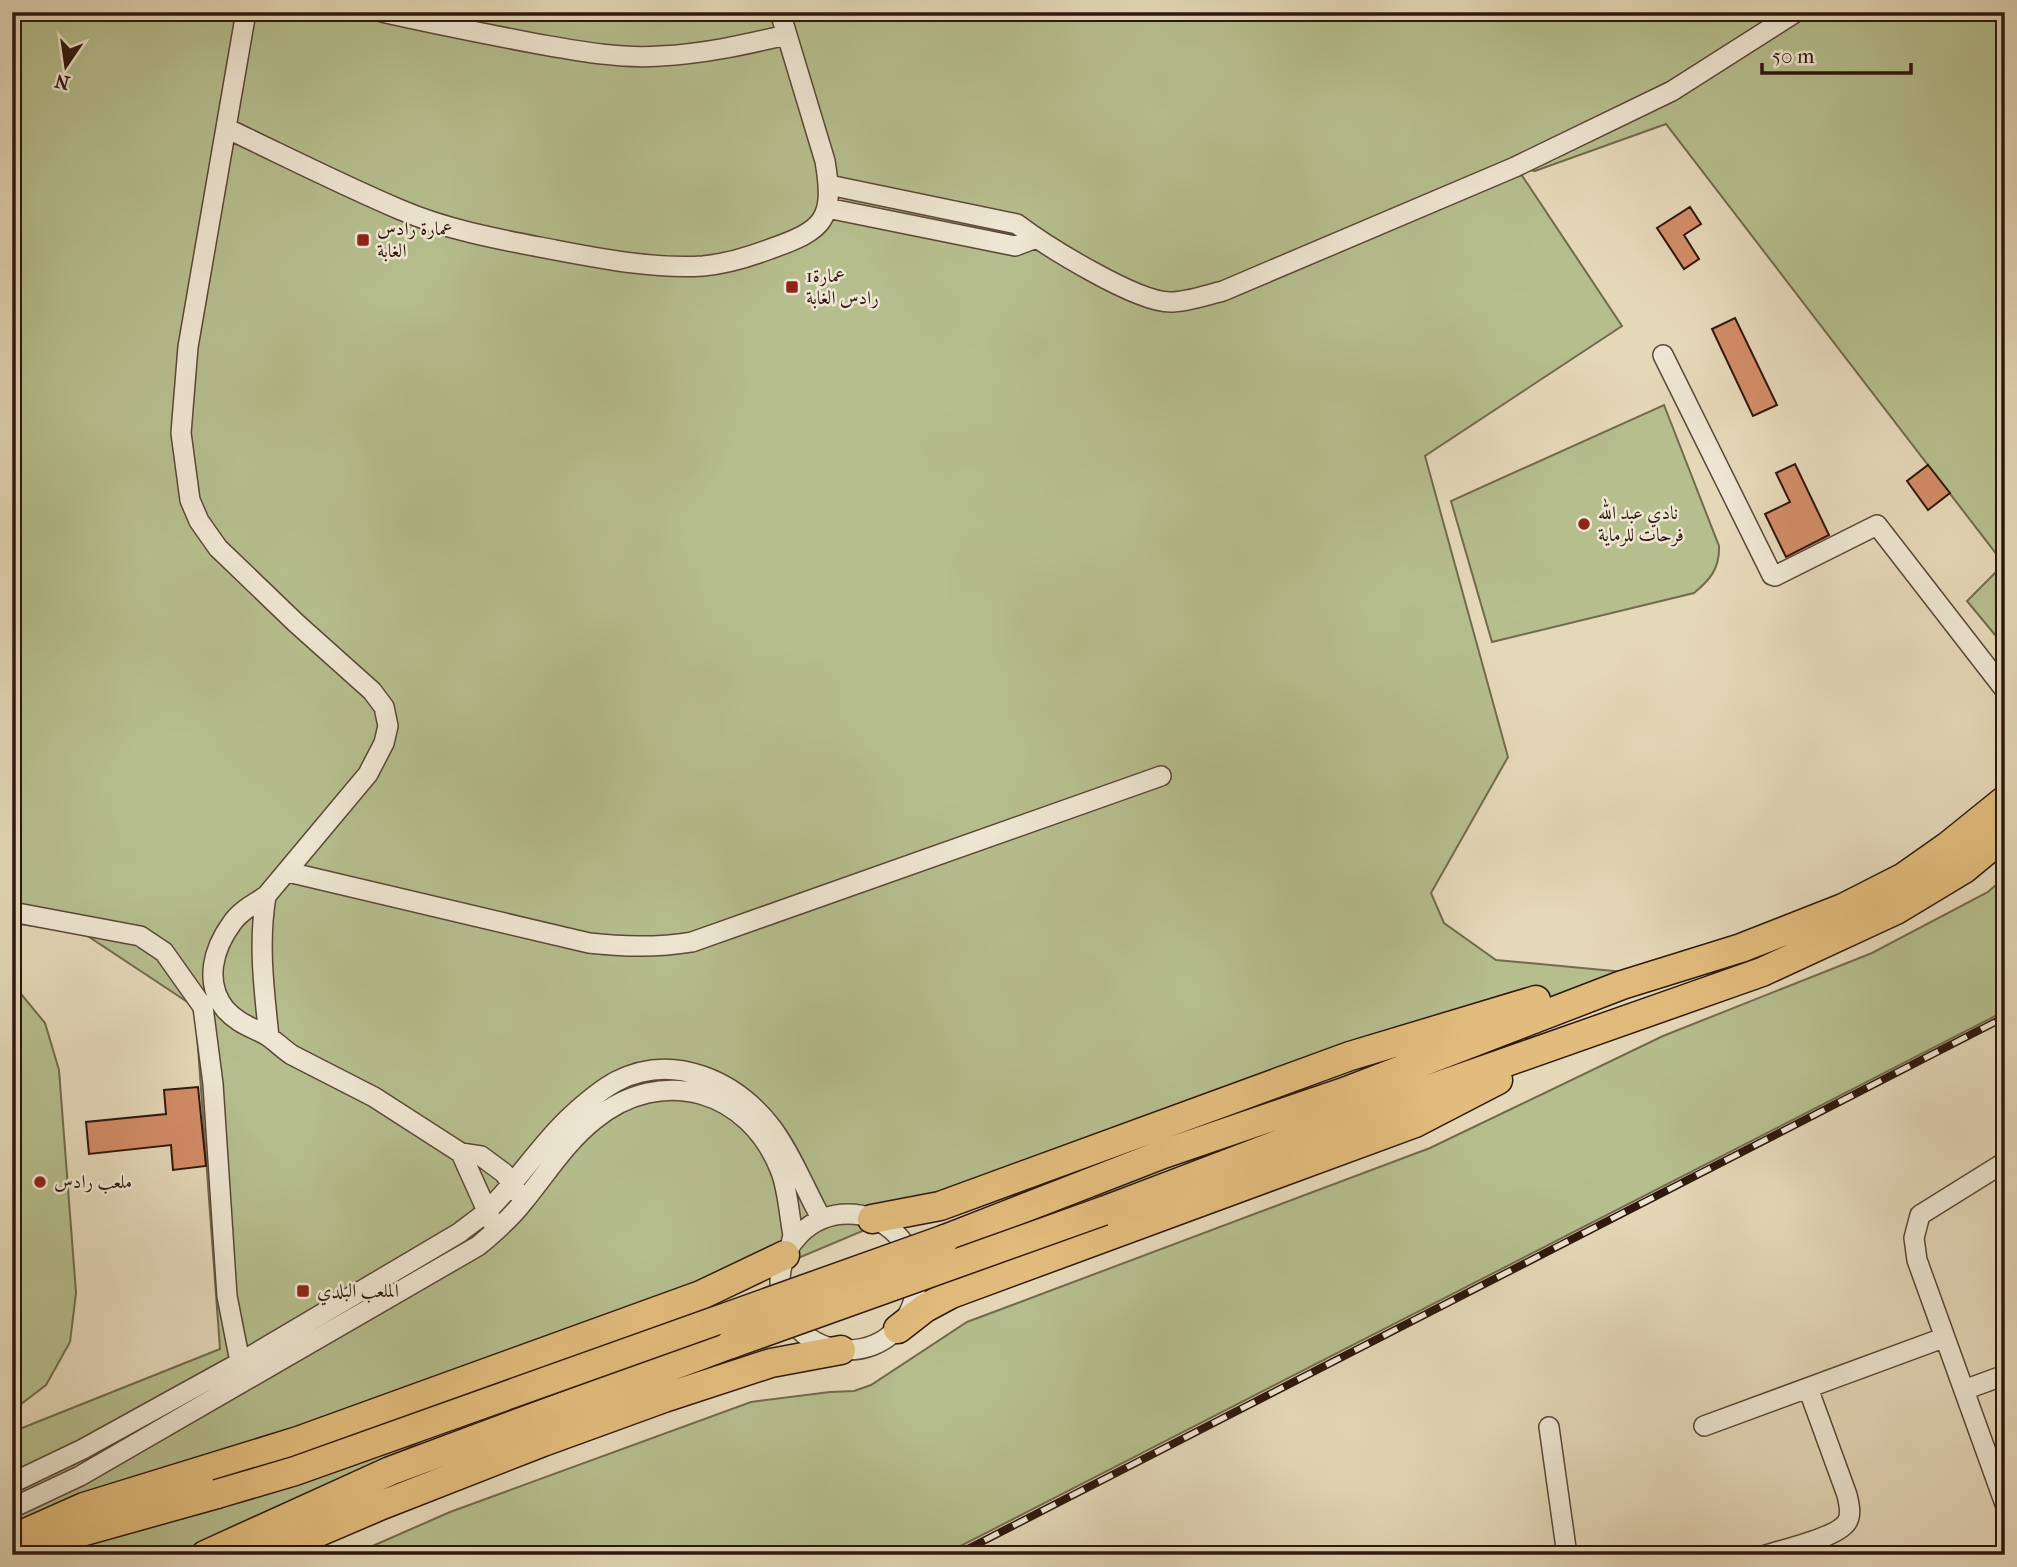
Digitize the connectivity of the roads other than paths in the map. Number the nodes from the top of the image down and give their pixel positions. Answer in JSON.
{"nodes":[{"id":1,"x":246,"y":12,"type":"edge"},
{"id":2,"x":382,"y":12,"type":"edge"},
{"id":3,"x":780,"y":12,"type":"edge"},
{"id":4,"x":1796,"y":12,"type":"edge"},
{"id":5,"x":459,"y":21,"type":"edge"},
{"id":6,"x":786,"y":35,"type":"junction"},
{"id":7,"x":228,"y":129,"type":"junction"},
{"id":8,"x":829,"y":186,"type":"junction"},
{"id":9,"x":827,"y":208,"type":"junction"},
{"id":10,"x":1036,"y":238,"type":"junction"},
{"id":11,"x":1664,"y":355,"type":"dead end"},
{"id":12,"x":2005,"y":690,"type":"edge"},
{"id":13,"x":1161,"y":776,"type":"dead end"},
{"id":14,"x":2005,"y":800,"type":"edge"},
{"id":15,"x":2005,"y":835,"type":"edge"},
{"id":16,"x":288,"y":872,"type":"junction"},
{"id":17,"x":266,"y":896,"type":"junction"},
{"id":18,"x":12,"y":912,"type":"edge"},
{"id":19,"x":1622,"y":985,"type":"junction"},
{"id":20,"x":1595,"y":1030,"type":"junction"},
{"id":21,"x":269,"y":1037,"type":"junction"},
{"id":22,"x":1349,"y":1104,"type":"junction"},
{"id":23,"x":461,"y":1153,"type":"junction"},
{"id":24,"x":2005,"y":1162,"type":"edge"},
{"id":25,"x":512,"y":1183,"type":"junction"},
{"id":26,"x":524,"y":1201,"type":"junction"},
{"id":27,"x":487,"y":1211,"type":"junction"},
{"id":28,"x":824,"y":1219,"type":"junction"},
{"id":29,"x":872,"y":1219,"type":"junction"},
{"id":30,"x":496,"y":1231,"type":"junction"},
{"id":31,"x":788,"y":1250,"type":"junction"},
{"id":32,"x":898,"y":1329,"type":"junction"},
{"id":33,"x":1943,"y":1338,"type":"junction"},
{"id":34,"x":841,"y":1350,"type":"junction"},
{"id":35,"x":242,"y":1371,"type":"junction"},
{"id":36,"x":2005,"y":1375,"type":"edge"},
{"id":37,"x":1808,"y":1388,"type":"junction"},
{"id":38,"x":1964,"y":1390,"type":"junction"},
{"id":39,"x":1704,"y":1426,"type":"dead end"},
{"id":40,"x":1549,"y":1427,"type":"dead end"},
{"id":41,"x":12,"y":1483,"type":"edge"},
{"id":42,"x":2005,"y":1504,"type":"edge"},
{"id":43,"x":12,"y":1508,"type":"edge"},
{"id":44,"x":12,"y":1539,"type":"edge"},
{"id":45,"x":12,"y":1552,"type":"edge"},
{"id":46,"x":205,"y":1555,"type":"edge"},
{"id":47,"x":265,"y":1555,"type":"edge"},
{"id":48,"x":1567,"y":1555,"type":"edge"},
{"id":49,"x":1766,"y":1555,"type":"edge"}],
"edges":[{"from":1,"to":7,"type":"street"},
{"from":2,"to":5,"type":"street"},
{"from":3,"to":6,"type":"street"},
{"from":4,"to":10,"type":"street"},
{"from":5,"to":6,"type":"street"},
{"from":6,"to":8,"type":"street"},
{"from":7,"to":9,"type":"street"},
{"from":7,"to":16,"type":"street"},
{"from":8,"to":9,"type":"street"},
{"from":8,"to":10,"type":"street"},
{"from":9,"to":10,"type":"street"},
{"from":11,"to":12,"type":"street"},
{"from":13,"to":16,"type":"street"},
{"from":14,"to":19,"type":"highway"},
{"from":15,"to":20,"type":"highway"},
{"from":16,"to":17,"type":"street"},
{"from":17,"to":21,"type":"street"},
{"from":17,"to":21,"type":"street"},
{"from":18,"to":35,"type":"street"},
{"from":19,"to":22,"type":"highway"},
{"from":19,"to":29,"type":"highway"},
{"from":20,"to":22,"type":"highway"},
{"from":20,"to":32,"type":"highway"},
{"from":21,"to":23,"type":"street"},
{"from":22,"to":45,"type":"highway","bridge":true},
{"from":22,"to":46,"type":"highway","bridge":true},
{"from":23,"to":25,"type":"street"},
{"from":23,"to":27,"type":"street"},
{"from":24,"to":33,"type":"street"},
{"from":25,"to":26,"type":"street"},
{"from":25,"to":27,"type":"street"},
{"from":25,"to":28,"type":"street"},
{"from":26,"to":30,"type":"street"},
{"from":26,"to":31,"type":"street"},
{"from":27,"to":30,"type":"street"},
{"from":27,"to":35,"type":"street"},
{"from":28,"to":29,"type":"street"},
{"from":28,"to":31,"type":"street"},
{"from":29,"to":32,"type":"street"},
{"from":30,"to":35,"type":"street"},
{"from":31,"to":34,"type":"street"},
{"from":31,"to":44,"type":"highway"},
{"from":32,"to":34,"type":"street"},
{"from":33,"to":37,"type":"street"},
{"from":33,"to":38,"type":"street"},
{"from":34,"to":47,"type":"highway"},
{"from":35,"to":41,"type":"street"},
{"from":35,"to":43,"type":"street"},
{"from":36,"to":38,"type":"street"},
{"from":37,"to":39,"type":"street"},
{"from":37,"to":49,"type":"street"},
{"from":38,"to":42,"type":"street"},
{"from":40,"to":48,"type":"street"}]}
